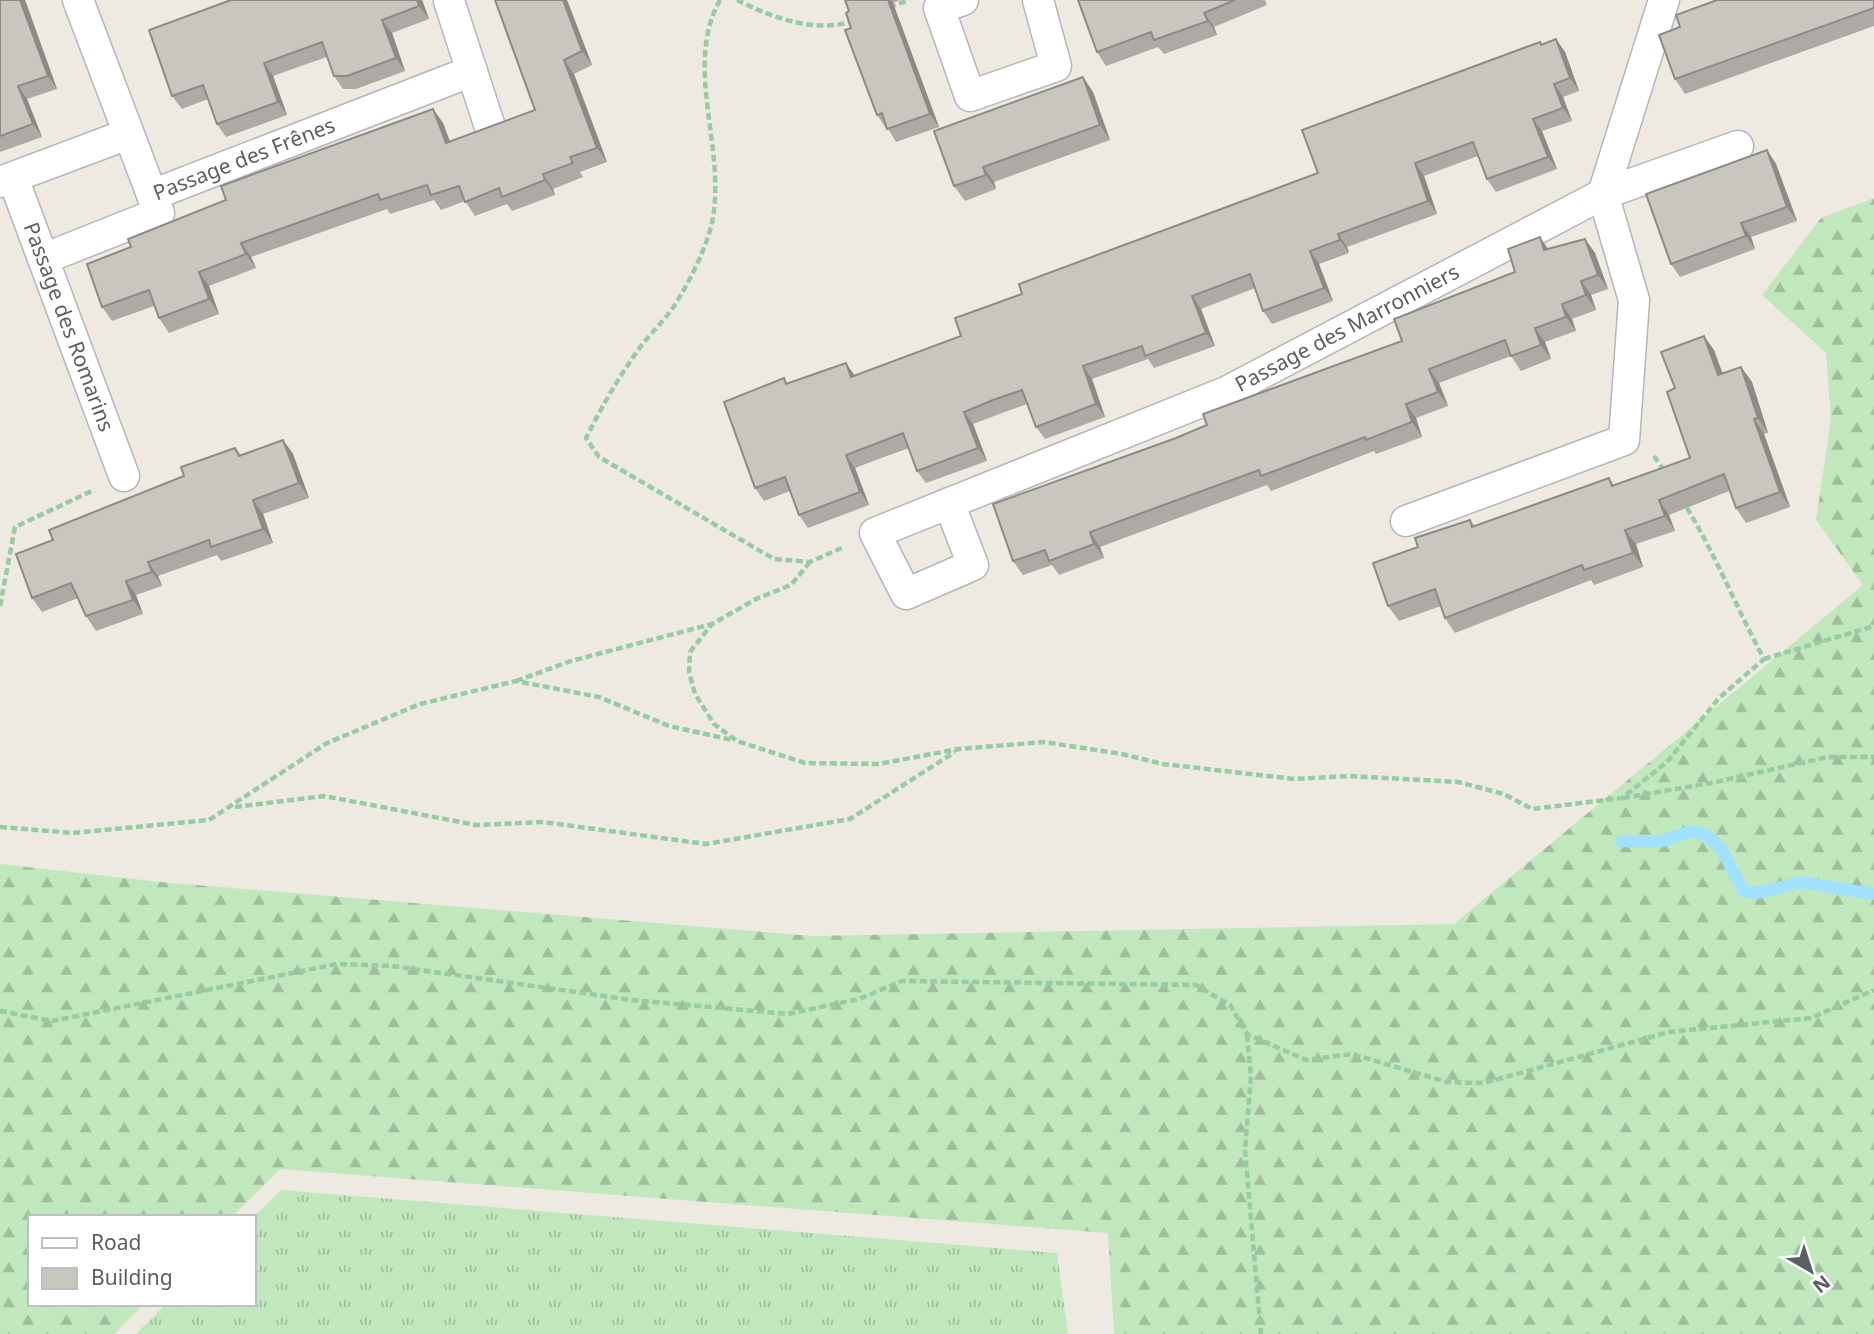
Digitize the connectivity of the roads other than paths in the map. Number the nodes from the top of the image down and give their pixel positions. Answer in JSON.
{"nodes":[{"id":1,"x":78,"y":0,"type":"edge"},
{"id":2,"x":1038,"y":0,"type":"edge"},
{"id":3,"x":1664,"y":0,"type":"edge"},
{"id":4,"x":449,"y":1,"type":"edge"},
{"id":5,"x":951,"y":4,"type":"edge"},
{"id":6,"x":472,"y":71,"type":"junction"},
{"id":7,"x":489,"y":124,"type":"edge"},
{"id":8,"x":128,"y":134,"type":"junction"},
{"id":9,"x":1738,"y":146,"type":"dead end"},
{"id":10,"x":7,"y":180,"type":"edge"},
{"id":11,"x":1603,"y":194,"type":"junction"},
{"id":12,"x":152,"y":195,"type":"junction"},
{"id":13,"x":43,"y":258,"type":"junction"},
{"id":14,"x":124,"y":476,"type":"road end"},
{"id":15,"x":949,"y":503,"type":"junction"},
{"id":16,"x":1406,"y":521,"type":"dead end"}],
"edges":[{"from":1,"to":8,"type":"street"},
{"from":2,"to":5,"type":"street"},
{"from":3,"to":11,"type":"street"},
{"from":4,"to":6,"type":"street"},
{"from":6,"to":7,"type":"street"},
{"from":6,"to":12,"type":"street","name":"Passage des Frênes"},
{"from":8,"to":10,"type":"street"},
{"from":8,"to":12,"type":"street"},
{"from":9,"to":11,"type":"street","name":"Passage des Marronniers"},
{"from":10,"to":13,"type":"street","name":"Passage des Romarins"},
{"from":11,"to":15,"type":"street","name":"Passage des Marronniers"},
{"from":11,"to":16,"type":"street"},
{"from":12,"to":13,"type":"street","name":"Passage des Frênes"},
{"from":13,"to":14,"type":"street","name":"Passage des Romarins"},
{"from":15,"to":15,"type":"street","name":"Passage des Marronniers"}]}
